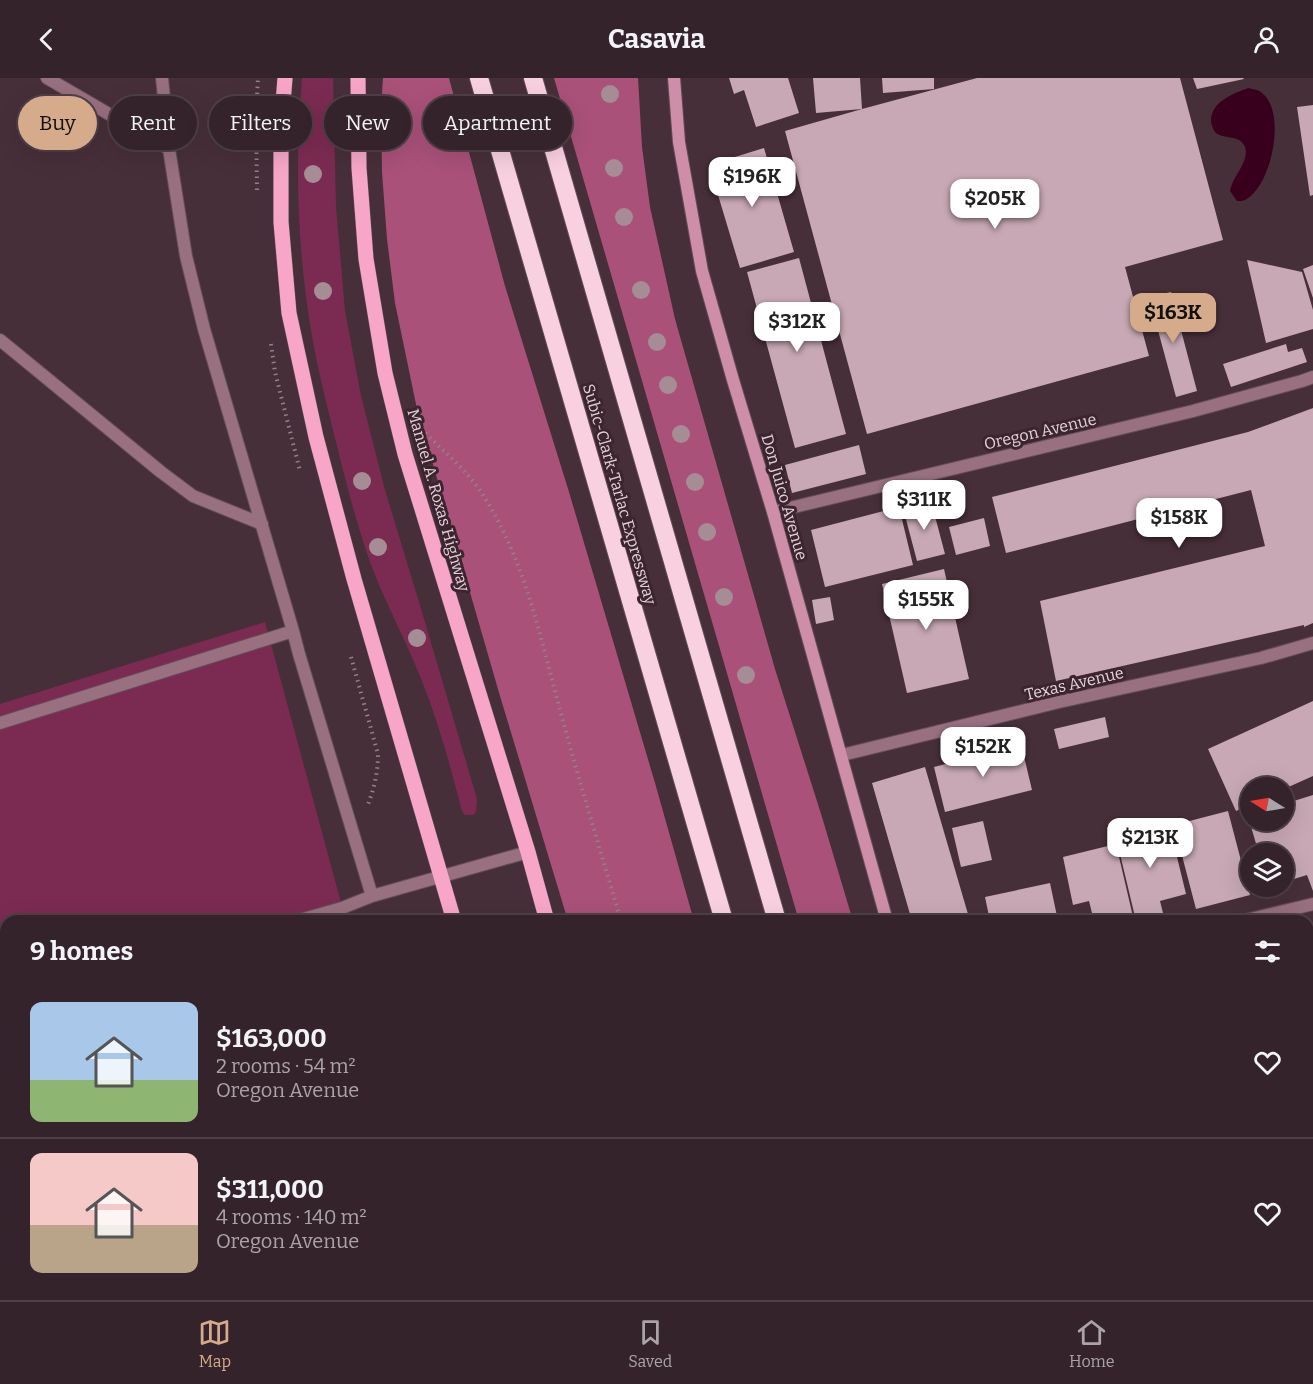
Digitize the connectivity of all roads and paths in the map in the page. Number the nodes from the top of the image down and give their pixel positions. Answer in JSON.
{"nodes":[{"id":1,"x":47,"y":78,"type":"edge"},
{"id":2,"x":162,"y":78,"type":"edge"},
{"id":3,"x":285,"y":78,"type":"edge"},
{"id":4,"x":358,"y":78,"type":"edge"},
{"id":5,"x":479,"y":78,"type":"edge"},
{"id":6,"x":532,"y":78,"type":"edge"},
{"id":7,"x":675,"y":78,"type":"edge"},
{"id":8,"x":163,"y":96,"type":"edge"},
{"id":9,"x":109,"y":114,"type":"edge"},
{"id":10,"x":169,"y":150,"type":"edge"},
{"id":11,"x":0,"y":340,"type":"edge"},
{"id":12,"x":1313,"y":377,"type":"edge"},
{"id":13,"x":416,"y":424,"type":"dead end"},
{"id":14,"x":773,"y":512,"type":"junction"},
{"id":15,"x":262,"y":524,"type":"junction"},
{"id":16,"x":293,"y":632,"type":"junction"},
{"id":17,"x":1313,"y":643,"type":"edge"},
{"id":18,"x":0,"y":723,"type":"edge"},
{"id":19,"x":842,"y":755,"type":"junction"},
{"id":20,"x":528,"y":852,"type":"junction"},
{"id":21,"x":442,"y":877,"type":"junction"},
{"id":22,"x":372,"y":896,"type":"junction"},
{"id":23,"x":1313,"y":904,"type":"edge"},
{"id":24,"x":317,"y":915,"type":"edge"},
{"id":25,"x":452,"y":915,"type":"edge"},
{"id":26,"x":545,"y":915,"type":"edge"},
{"id":27,"x":619,"y":915,"type":"edge"},
{"id":28,"x":722,"y":915,"type":"edge"},
{"id":29,"x":775,"y":915,"type":"edge"},
{"id":30,"x":885,"y":915,"type":"edge"},
{"id":31,"x":1267,"y":915,"type":"edge"}],
"edges":[{"from":1,"to":9,"type":"street"},
{"from":2,"to":8,"type":"street"},
{"from":3,"to":21,"type":"main road"},
{"from":4,"to":20,"type":"main road","name":"Manuel A. Roxas Highway"},
{"from":5,"to":28,"type":"highway","name":"Subic-Clark-Tarlac Expressway"},
{"from":6,"to":29,"type":"highway","name":"Subic-Clark-Tarlac Expressway"},
{"from":7,"to":14,"type":"main road","name":"Don Juico Avenue"},
{"from":10,"to":15,"type":"street"},
{"from":11,"to":15,"type":"street"},
{"from":12,"to":14,"type":"street","name":"Oregon Avenue"},
{"from":13,"to":27,"type":"path"},
{"from":14,"to":19,"type":"main road","name":"Don Juico Avenue"},
{"from":15,"to":16,"type":"street"},
{"from":16,"to":18,"type":"street"},
{"from":16,"to":22,"type":"street"},
{"from":17,"to":19,"type":"street","name":"Texas Avenue"},
{"from":19,"to":30,"type":"main road","name":"Don Juico Avenue"},
{"from":20,"to":21,"type":"street"},
{"from":20,"to":26,"type":"main road","name":"Manuel A. Roxas Highway"},
{"from":21,"to":22,"type":"street"},
{"from":21,"to":25,"type":"main road"},
{"from":22,"to":24,"type":"street"},
{"from":23,"to":31,"type":"street"}]}
